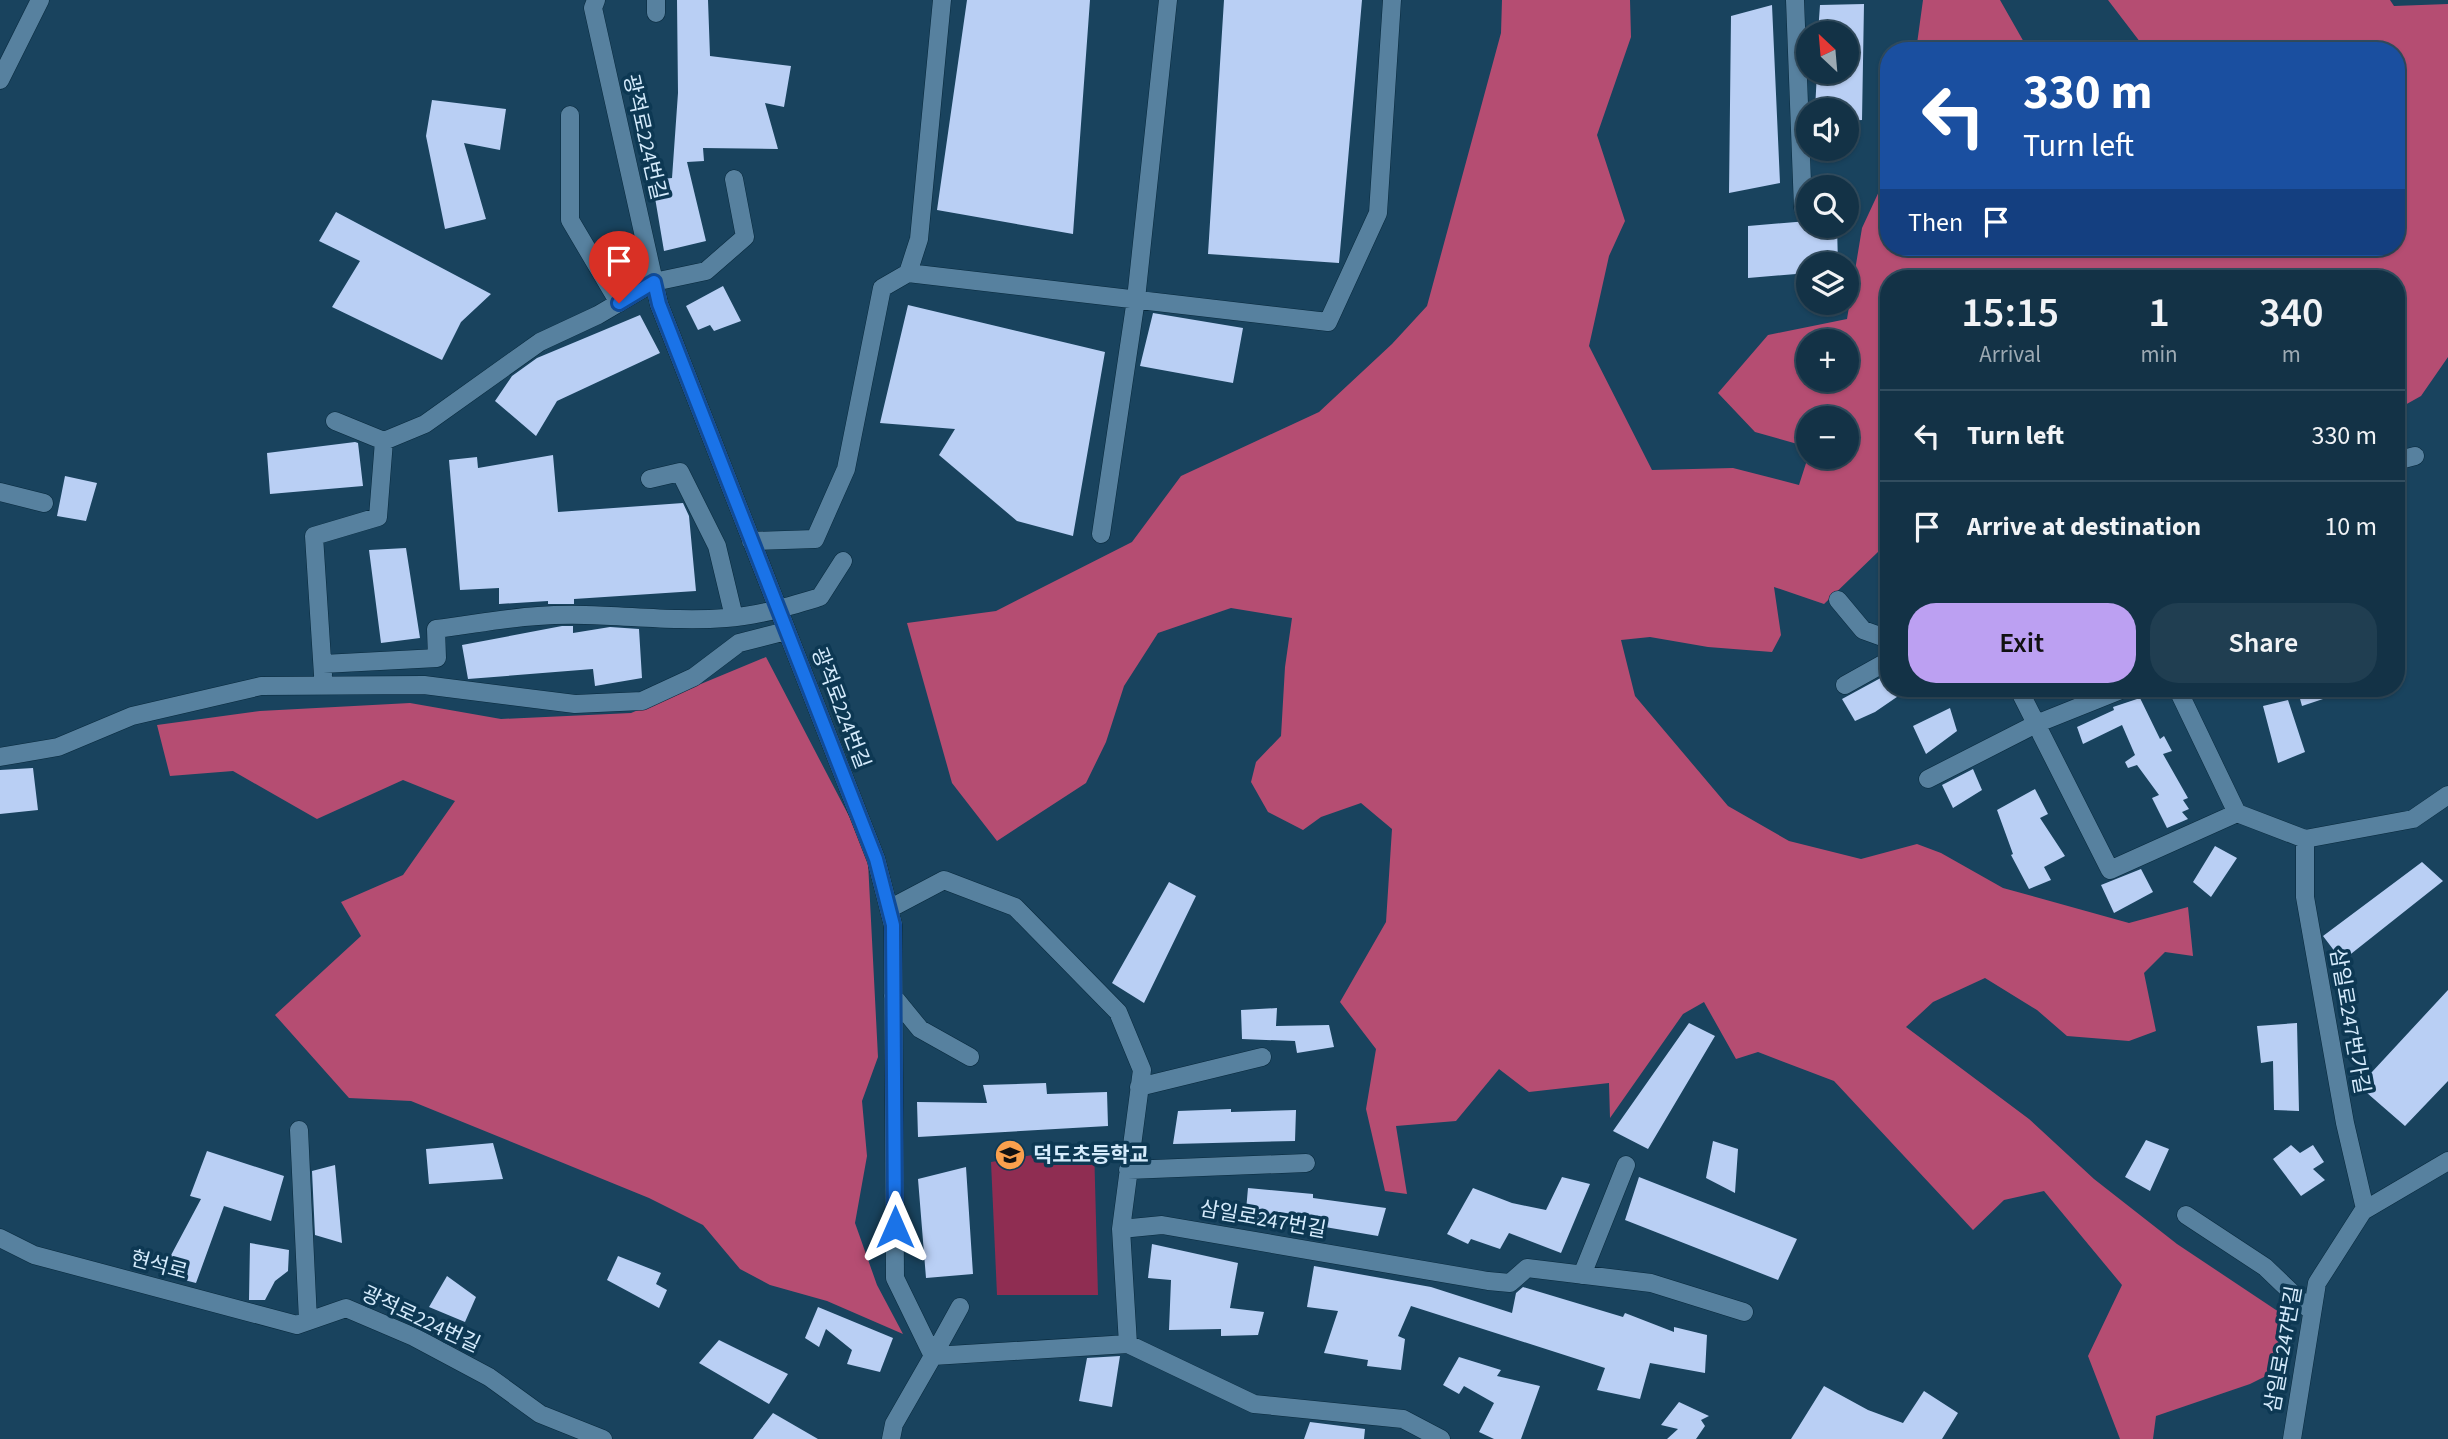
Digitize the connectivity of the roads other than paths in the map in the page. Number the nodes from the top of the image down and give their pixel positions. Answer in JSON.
{"nodes":[{"id":1,"x":40,"y":0,"type":"edge"},
{"id":2,"x":596,"y":0,"type":"edge"},
{"id":3,"x":942,"y":0,"type":"edge"},
{"id":4,"x":1168,"y":0,"type":"edge"},
{"id":5,"x":1392,"y":0,"type":"edge"},
{"id":6,"x":1795,"y":0,"type":"edge"},
{"id":7,"x":0,"y":80,"type":"edge"},
{"id":8,"x":570,"y":115,"type":"dead end"},
{"id":9,"x":1802,"y":175,"type":"edge"},
{"id":10,"x":734,"y":179,"type":"dead end"},
{"id":11,"x":908,"y":273,"type":"junction"},
{"id":12,"x":654,"y":282,"type":"junction"},
{"id":13,"x":1136,"y":299,"type":"junction"},
{"id":14,"x":619,"y":303,"type":"junction"},
{"id":15,"x":335,"y":421,"type":"dead end"},
{"id":16,"x":384,"y":440,"type":"junction"},
{"id":17,"x":2415,"y":456,"type":"dead end"},
{"id":18,"x":2405,"y":459,"type":"edge"},
{"id":19,"x":650,"y":479,"type":"dead end"},
{"id":20,"x":0,"y":492,"type":"edge"},
{"id":21,"x":44,"y":503,"type":"dead end"},
{"id":22,"x":1101,"y":534,"type":"dead end"},
{"id":23,"x":751,"y":541,"type":"junction"},
{"id":24,"x":843,"y":561,"type":"dead end"},
{"id":25,"x":1838,"y":600,"type":"dead end"},
{"id":26,"x":778,"y":609,"type":"junction"},
{"id":27,"x":734,"y":617,"type":"junction"},
{"id":28,"x":786,"y":631,"type":"junction"},
{"id":29,"x":1880,"y":636,"type":"edge"},
{"id":30,"x":323,"y":664,"type":"junction"},
{"id":31,"x":1880,"y":666,"type":"edge"},
{"id":32,"x":1845,"y":685,"type":"dead end"},
{"id":33,"x":324,"y":686,"type":"junction"},
{"id":34,"x":2022,"y":697,"type":"edge"},
{"id":35,"x":2104,"y":697,"type":"edge"},
{"id":36,"x":2181,"y":697,"type":"edge"},
{"id":37,"x":2036,"y":724,"type":"junction"},
{"id":38,"x":0,"y":757,"type":"edge"},
{"id":39,"x":1928,"y":779,"type":"dead end"},
{"id":40,"x":2448,"y":794,"type":"edge"},
{"id":41,"x":2237,"y":813,"type":"junction"},
{"id":42,"x":2305,"y":839,"type":"junction"},
{"id":43,"x":889,"y":909,"type":"junction"},
{"id":44,"x":893,"y":996,"type":"junction"},
{"id":45,"x":970,"y":1056,"type":"dead end"},
{"id":46,"x":1262,"y":1057,"type":"dead end"},
{"id":47,"x":1139,"y":1087,"type":"junction"},
{"id":48,"x":299,"y":1130,"type":"dead end"},
{"id":49,"x":2448,"y":1161,"type":"edge"},
{"id":50,"x":1306,"y":1163,"type":"dead end"},
{"id":51,"x":1626,"y":1165,"type":"dead end"},
{"id":52,"x":1128,"y":1170,"type":"junction"},
{"id":53,"x":2365,"y":1209,"type":"junction"},
{"id":54,"x":2186,"y":1215,"type":"dead end"},
{"id":55,"x":1121,"y":1229,"type":"junction"},
{"id":56,"x":0,"y":1238,"type":"edge"},
{"id":57,"x":1582,"y":1275,"type":"junction"},
{"id":58,"x":960,"y":1307,"type":"dead end"},
{"id":59,"x":1744,"y":1312,"type":"dead end"},
{"id":60,"x":2312,"y":1312,"type":"junction"},
{"id":61,"x":308,"y":1320,"type":"junction"},
{"id":62,"x":1128,"y":1344,"type":"junction"},
{"id":63,"x":933,"y":1356,"type":"junction"},
{"id":64,"x":603,"y":1439,"type":"edge"},
{"id":65,"x":891,"y":1439,"type":"edge"},
{"id":66,"x":1441,"y":1439,"type":"edge"},
{"id":67,"x":2292,"y":1439,"type":"edge"}],
"edges":[{"from":1,"to":7,"type":"street"},
{"from":2,"to":12,"type":"street","name":"광적로224번길"},
{"from":3,"to":11,"type":"street"},
{"from":4,"to":13,"type":"street"},
{"from":5,"to":13,"type":"street"},
{"from":6,"to":9,"type":"street"},
{"from":8,"to":14,"type":"street"},
{"from":10,"to":12,"type":"street"},
{"from":11,"to":13,"type":"street"},
{"from":11,"to":23,"type":"street"},
{"from":12,"to":14,"type":"street"},
{"from":12,"to":23,"type":"street","name":"광적로224번길"},
{"from":13,"to":22,"type":"street"},
{"from":14,"to":16,"type":"street"},
{"from":15,"to":16,"type":"street"},
{"from":16,"to":30,"type":"street"},
{"from":17,"to":18,"type":"street"},
{"from":19,"to":27,"type":"street"},
{"from":20,"to":21,"type":"street"},
{"from":23,"to":26,"type":"street","name":"광적로224번길"},
{"from":24,"to":26,"type":"street"},
{"from":25,"to":29,"type":"street"},
{"from":26,"to":27,"type":"street"},
{"from":26,"to":28,"type":"street","name":"광적로224번길"},
{"from":27,"to":30,"type":"street"},
{"from":28,"to":33,"type":"street"},
{"from":28,"to":43,"type":"street","name":"광적로224번길"},
{"from":30,"to":33,"type":"street"},
{"from":31,"to":32,"type":"street"},
{"from":33,"to":38,"type":"street"},
{"from":34,"to":37,"type":"street"},
{"from":35,"to":37,"type":"street"},
{"from":36,"to":41,"type":"street"},
{"from":37,"to":39,"type":"street"},
{"from":37,"to":41,"type":"street"},
{"from":40,"to":42,"type":"street"},
{"from":41,"to":42,"type":"street"},
{"from":42,"to":53,"type":"street","name":"삼일로247번가길"},
{"from":43,"to":44,"type":"street","name":"광적로224번길"},
{"from":43,"to":47,"type":"street"},
{"from":44,"to":45,"type":"street"},
{"from":44,"to":63,"type":"street","name":"광적로224번길"},
{"from":46,"to":47,"type":"street"},
{"from":47,"to":52,"type":"street"},
{"from":48,"to":61,"type":"street"},
{"from":49,"to":53,"type":"street","name":"삼일로247번길"},
{"from":50,"to":52,"type":"street"},
{"from":51,"to":57,"type":"street"},
{"from":52,"to":55,"type":"street"},
{"from":53,"to":60,"type":"street","name":"삼일로247번길"},
{"from":54,"to":60,"type":"street"},
{"from":55,"to":57,"type":"street","name":"삼일로247번길"},
{"from":55,"to":62,"type":"street"},
{"from":56,"to":61,"type":"street","name":"현석로"},
{"from":57,"to":59,"type":"street"},
{"from":58,"to":63,"type":"street"},
{"from":60,"to":67,"type":"street","name":"삼일로247번길"},
{"from":61,"to":64,"type":"street","name":"광적로224번길"},
{"from":62,"to":63,"type":"street"},
{"from":62,"to":66,"type":"street"},
{"from":63,"to":65,"type":"street"}]}
